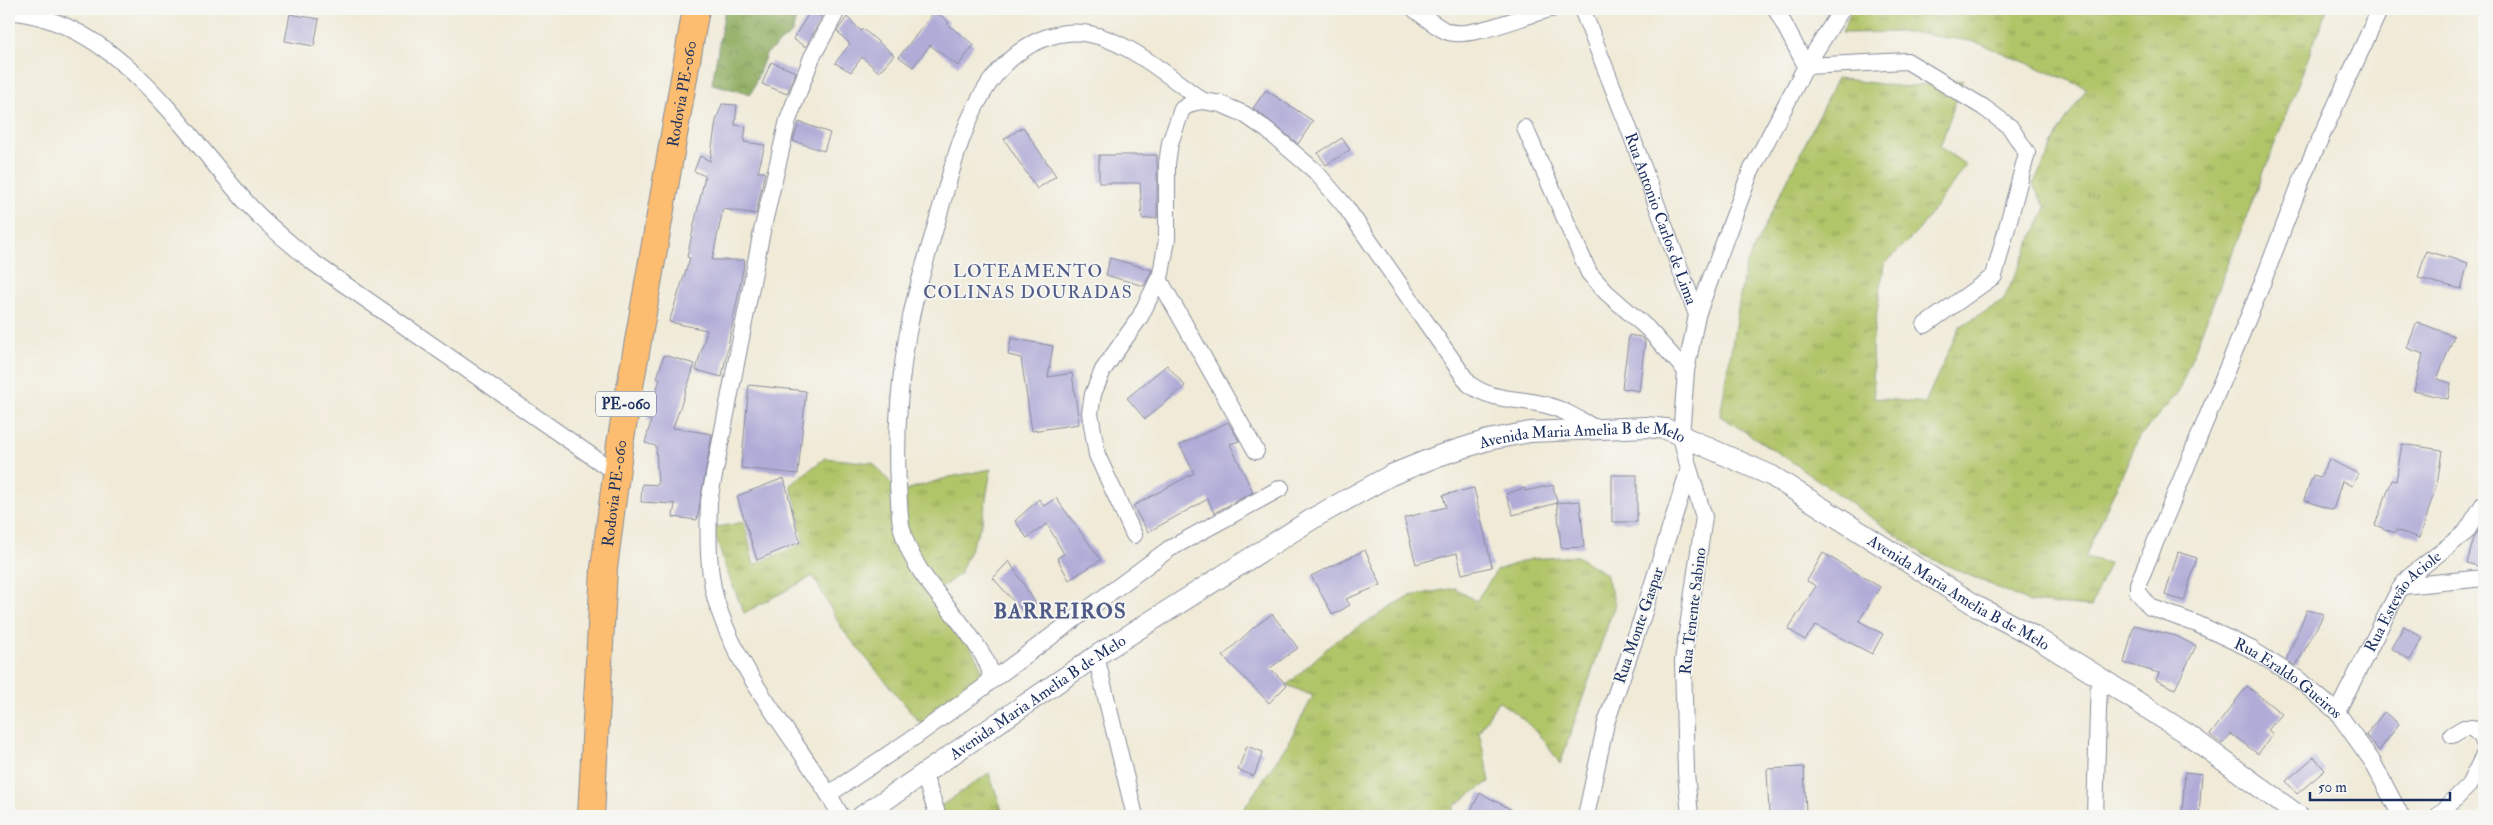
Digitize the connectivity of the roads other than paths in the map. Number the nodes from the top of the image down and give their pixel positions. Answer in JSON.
{"nodes":[{"id":1,"x":696,"y":9,"type":"edge"},
{"id":2,"x":838,"y":9,"type":"edge"},
{"id":3,"x":1414,"y":9,"type":"edge"},
{"id":4,"x":1551,"y":9,"type":"edge"},
{"id":5,"x":1582,"y":9,"type":"edge"},
{"id":6,"x":1776,"y":9,"type":"edge"},
{"id":7,"x":1842,"y":9,"type":"edge"},
{"id":8,"x":2380,"y":9,"type":"edge"},
{"id":9,"x":9,"y":11,"type":"edge"},
{"id":10,"x":1806,"y":66,"type":"junction"},
{"id":11,"x":1203,"y":101,"type":"junction"},
{"id":12,"x":1525,"y":128,"type":"dead end"},
{"id":13,"x":1159,"y":280,"type":"junction"},
{"id":14,"x":1697,"y":315,"type":"junction"},
{"id":15,"x":1925,"y":325,"type":"dead end"},
{"id":16,"x":1686,"y":371,"type":"junction"},
{"id":17,"x":1595,"y":428,"type":"junction"},
{"id":18,"x":1681,"y":436,"type":"junction"},
{"id":19,"x":1256,"y":451,"type":"dead end"},
{"id":20,"x":1689,"y":469,"type":"junction"},
{"id":21,"x":616,"y":472,"type":"junction"},
{"id":22,"x":1281,"y":488,"type":"dead end"},
{"id":23,"x":2484,"y":503,"type":"edge"},
{"id":24,"x":1134,"y":535,"type":"dead end"},
{"id":25,"x":2484,"y":578,"type":"edge"},
{"id":26,"x":2403,"y":586,"type":"junction"},
{"id":27,"x":1096,"y":656,"type":"junction"},
{"id":28,"x":2099,"y":677,"type":"junction"},
{"id":29,"x":987,"y":684,"type":"junction"},
{"id":30,"x":2337,"y":712,"type":"junction"},
{"id":31,"x":2452,"y":735,"type":"dead end"},
{"id":32,"x":2484,"y":743,"type":"edge"},
{"id":33,"x":2484,"y":755,"type":"edge"},
{"id":34,"x":923,"y":772,"type":"junction"},
{"id":35,"x":829,"y":794,"type":"junction"},
{"id":36,"x":594,"y":812,"type":"edge"},
{"id":37,"x":841,"y":816,"type":"edge"},
{"id":38,"x":862,"y":816,"type":"edge"},
{"id":39,"x":938,"y":816,"type":"edge"},
{"id":40,"x":1135,"y":816,"type":"edge"},
{"id":41,"x":1586,"y":816,"type":"edge"},
{"id":42,"x":1690,"y":816,"type":"edge"},
{"id":43,"x":2095,"y":816,"type":"edge"},
{"id":44,"x":2299,"y":816,"type":"edge"},
{"id":45,"x":2401,"y":816,"type":"edge"},
{"id":46,"x":2438,"y":816,"type":"edge"}],
"edges":[{"from":1,"to":21,"type":"main road","name":"Rodovia PE-060","number":"PE-060"},
{"from":2,"to":35,"type":"street"},
{"from":3,"to":4,"type":"street"},
{"from":5,"to":14,"type":"street","name":"Rua Antonio Carlos de Lima"},
{"from":6,"to":10,"type":"street"},
{"from":7,"to":10,"type":"street"},
{"from":8,"to":30,"type":"street","name":"Rua Eraldo Gueiros"},
{"from":9,"to":21,"type":"street"},
{"from":10,"to":14,"type":"street"},
{"from":10,"to":15,"type":"street"},
{"from":11,"to":13,"type":"street"},
{"from":11,"to":17,"type":"street"},
{"from":11,"to":29,"type":"street"},
{"from":12,"to":16,"type":"street"},
{"from":13,"to":19,"type":"street"},
{"from":13,"to":24,"type":"street"},
{"from":14,"to":16,"type":"street","name":"Rua Antonio Carlos de Lima"},
{"from":16,"to":18,"type":"street","name":"Rua Antonio Carlos de Lima"},
{"from":17,"to":18,"type":"street","name":"Avenida Maria Amelia B de Melo"},
{"from":17,"to":27,"type":"street","name":"Avenida Maria Amelia B de Melo"},
{"from":18,"to":20,"type":"street"},
{"from":18,"to":28,"type":"street","name":"Avenida Maria Amelia B de Melo"},
{"from":20,"to":41,"type":"street","name":"Rua Monte Gaspar"},
{"from":20,"to":42,"type":"street","name":"Rua Tenente Sabino"},
{"from":21,"to":36,"type":"main road","name":"Rodovia PE-060","number":"PE-060"},
{"from":22,"to":29,"type":"street"},
{"from":23,"to":26,"type":"street","name":"Rua Estevão Aciole"},
{"from":25,"to":26,"type":"street"},
{"from":26,"to":30,"type":"street","name":"Rua Estevão Aciole"},
{"from":27,"to":34,"type":"street","name":"Avenida Maria Amelia B de Melo"},
{"from":27,"to":40,"type":"street"},
{"from":28,"to":43,"type":"street"},
{"from":28,"to":44,"type":"street","name":"Avenida Maria Amelia B de Melo"},
{"from":29,"to":35,"type":"street"},
{"from":30,"to":45,"type":"street","name":"Rua Eraldo Gueiros"},
{"from":31,"to":32,"type":"street"},
{"from":33,"to":46,"type":"street"},
{"from":34,"to":38,"type":"street","name":"Avenida Maria Amelia B de Melo"},
{"from":34,"to":39,"type":"street"},
{"from":35,"to":37,"type":"street"}]}
